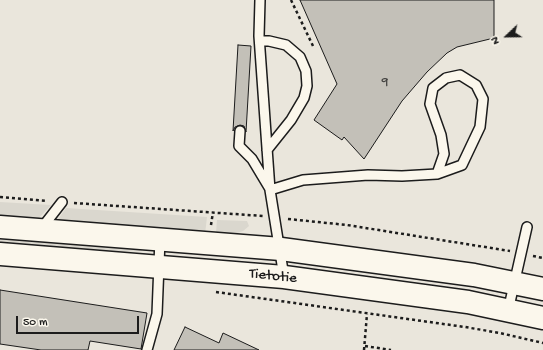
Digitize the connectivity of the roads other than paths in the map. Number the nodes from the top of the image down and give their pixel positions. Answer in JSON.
{"nodes":[{"id":1,"x":260,"y":0,"type":"edge"},
{"id":2,"x":260,"y":42,"type":"junction"},
{"id":3,"x":240,"y":132,"type":"dead end"},
{"id":4,"x":267,"y":150,"type":"junction"},
{"id":5,"x":437,"y":174,"type":"junction"},
{"id":6,"x":270,"y":190,"type":"junction"},
{"id":7,"x":62,"y":202,"type":"dead end"},
{"id":8,"x":0,"y":227,"type":"edge"},
{"id":9,"x":527,"y":227,"type":"dead end"},
{"id":10,"x":41,"y":229,"type":"junction"},
{"id":11,"x":160,"y":239,"type":"junction"},
{"id":12,"x":281,"y":249,"type":"junction"},
{"id":13,"x":0,"y":254,"type":"edge"},
{"id":14,"x":159,"y":266,"type":"junction"},
{"id":15,"x":284,"y":277,"type":"junction"},
{"id":16,"x":514,"y":283,"type":"junction"},
{"id":17,"x":543,"y":289,"type":"edge"},
{"id":18,"x":508,"y":311,"type":"junction"},
{"id":19,"x":543,"y":318,"type":"edge"},
{"id":20,"x":147,"y":350,"type":"edge"}],
"edges":[{"from":1,"to":2,"type":"lane"},
{"from":2,"to":4,"type":"lane"},
{"from":2,"to":4,"type":"lane"},
{"from":3,"to":6,"type":"lane"},
{"from":4,"to":6,"type":"lane"},
{"from":5,"to":5,"type":"lane"},
{"from":5,"to":6,"type":"lane"},
{"from":6,"to":12,"type":"lane"},
{"from":7,"to":10,"type":"lane"},
{"from":8,"to":10,"type":"main road","name":"Tietotie"},
{"from":9,"to":16,"type":"lane"},
{"from":10,"to":11,"type":"main road","name":"Tietotie"},
{"from":11,"to":12,"type":"main road","name":"Tietotie"},
{"from":11,"to":14,"type":"lane"},
{"from":12,"to":15,"type":"lane"},
{"from":12,"to":16,"type":"main road","name":"Tietotie"},
{"from":13,"to":14,"type":"main road","name":"Tietotie"},
{"from":14,"to":15,"type":"main road","name":"Tietotie"},
{"from":14,"to":20,"type":"lane"},
{"from":15,"to":18,"type":"main road","name":"Tietotie"},
{"from":16,"to":17,"type":"main road","name":"Tietotie"},
{"from":16,"to":18,"type":"lane"},
{"from":18,"to":19,"type":"main road","name":"Tietotie"}]}
